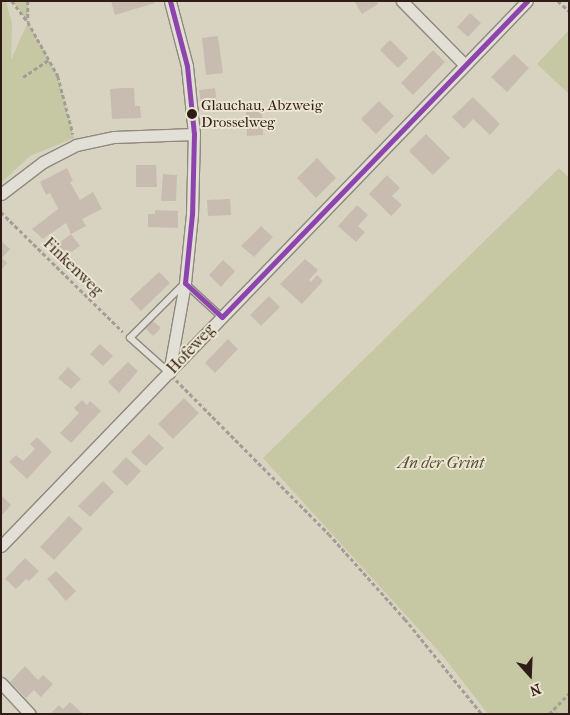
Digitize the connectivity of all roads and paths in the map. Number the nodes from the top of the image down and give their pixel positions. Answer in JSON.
{"nodes":[{"id":1,"x":12,"y":1,"type":"edge"},
{"id":2,"x":28,"y":1,"type":"edge"},
{"id":3,"x":170,"y":1,"type":"edge"},
{"id":4,"x":402,"y":1,"type":"edge"},
{"id":5,"x":527,"y":1,"type":"edge"},
{"id":6,"x":558,"y":1,"type":"edge"},
{"id":7,"x":569,"y":11,"type":"edge"},
{"id":8,"x":28,"y":22,"type":"junction"},
{"id":9,"x":48,"y":60,"type":"junction"},
{"id":10,"x":464,"y":64,"type":"junction"},
{"id":11,"x":23,"y":77,"type":"dead end"},
{"id":12,"x":194,"y":134,"type":"junction"},
{"id":13,"x":76,"y":145,"type":"junction"},
{"id":14,"x":1,"y":194,"type":"edge"},
{"id":15,"x":1,"y":212,"type":"edge"},
{"id":16,"x":185,"y":283,"type":"junction"},
{"id":17,"x":222,"y":317,"type":"junction"},
{"id":18,"x":130,"y":338,"type":"junction"},
{"id":19,"x":169,"y":373,"type":"junction"},
{"id":20,"x":1,"y":546,"type":"edge"},
{"id":21,"x":1,"y":683,"type":"edge"},
{"id":22,"x":569,"y":693,"type":"edge"},
{"id":23,"x":30,"y":714,"type":"edge"},
{"id":24,"x":482,"y":714,"type":"edge"},
{"id":25,"x":548,"y":714,"type":"edge"}],
"edges":[{"from":1,"to":8,"type":"path"},
{"from":2,"to":8,"type":"path"},
{"from":3,"to":12,"type":"street"},
{"from":4,"to":10,"type":"street"},
{"from":5,"to":10,"type":"street","name":"Hofeweg"},
{"from":6,"to":7,"type":"path"},
{"from":8,"to":9,"type":"path"},
{"from":9,"to":11,"type":"path"},
{"from":9,"to":13,"type":"path"},
{"from":10,"to":17,"type":"street","name":"Hofeweg"},
{"from":12,"to":13,"type":"street"},
{"from":12,"to":16,"type":"street"},
{"from":13,"to":14,"type":"street"},
{"from":15,"to":18,"type":"path","name":"Finkenweg"},
{"from":16,"to":17,"type":"lane"},
{"from":16,"to":18,"type":"lane"},
{"from":16,"to":19,"type":"street"},
{"from":17,"to":19,"type":"street","name":"Hofeweg"},
{"from":18,"to":19,"type":"lane"},
{"from":19,"to":20,"type":"street","name":"Hofeweg"},
{"from":19,"to":24,"type":"path"},
{"from":21,"to":23,"type":"street"},
{"from":22,"to":25,"type":"path"}]}
